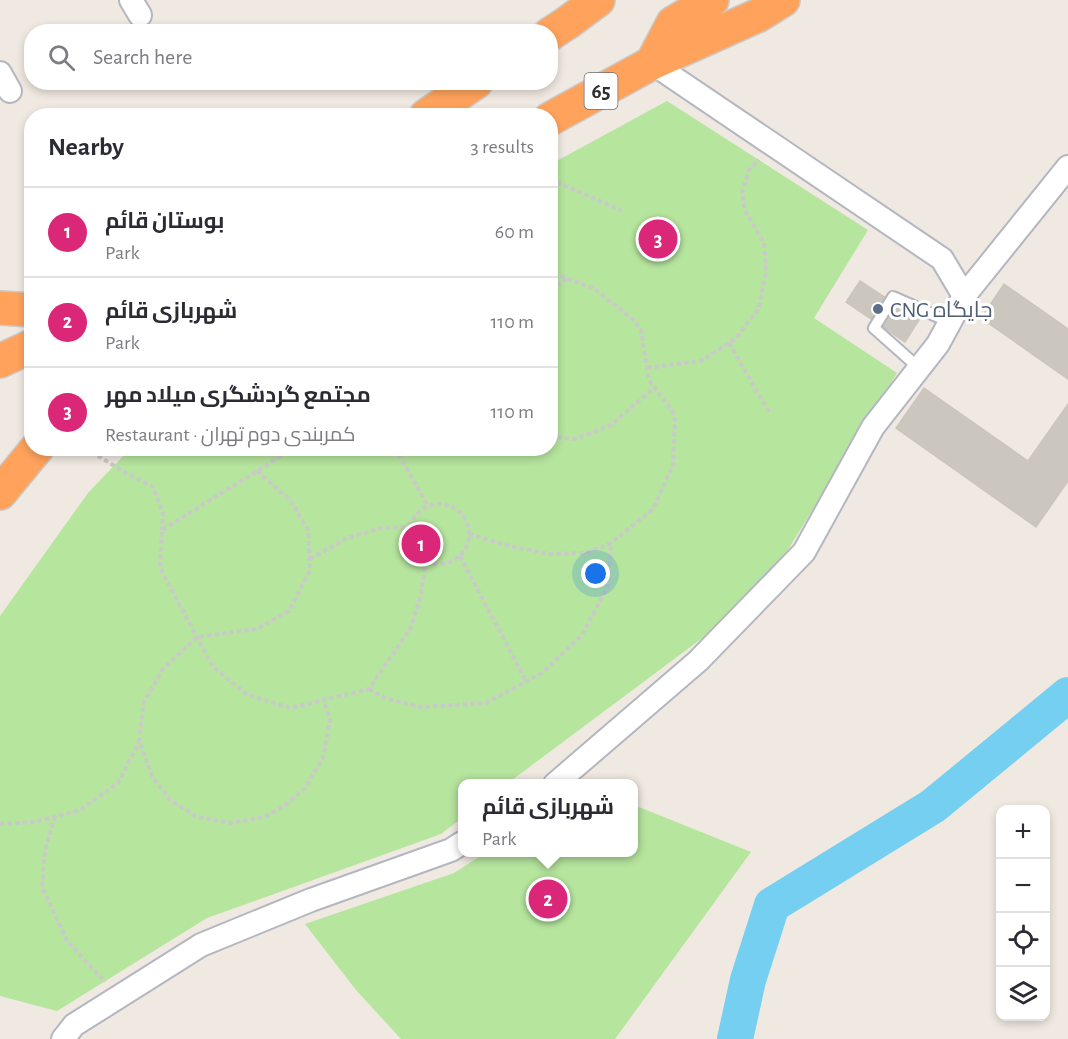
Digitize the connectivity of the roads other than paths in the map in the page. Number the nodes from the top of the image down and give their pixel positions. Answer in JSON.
{"nodes":[{"id":1,"x":598,"y":0,"type":"edge"},
{"id":2,"x":712,"y":0,"type":"edge"},
{"id":3,"x":783,"y":0,"type":"edge"},
{"id":4,"x":558,"y":28,"type":"edge"},
{"id":5,"x":652,"y":63,"type":"junction"},
{"id":6,"x":465,"y":90,"type":"edge"},
{"id":7,"x":438,"y":108,"type":"edge"},
{"id":8,"x":558,"y":115,"type":"edge"},
{"id":9,"x":1068,"y":167,"type":"edge"},
{"id":10,"x":964,"y":296,"type":"junction"},
{"id":11,"x":0,"y":308,"type":"edge"},
{"id":12,"x":24,"y":310,"type":"edge"},
{"id":13,"x":950,"y":322,"type":"junction"},
{"id":14,"x":24,"y":350,"type":"edge"},
{"id":15,"x":0,"y":361,"type":"edge"},
{"id":16,"x":919,"y":368,"type":"junction"},
{"id":17,"x":30,"y":456,"type":"edge"},
{"id":18,"x":0,"y":493,"type":"edge"},
{"id":19,"x":560,"y":779,"type":"edge"},
{"id":20,"x":458,"y":846,"type":"edge"},
{"id":21,"x":63,"y":1039,"type":"edge"}],
"edges":[{"from":1,"to":4,"type":"highway"},
{"from":2,"to":5,"type":"highway"},
{"from":3,"to":5,"type":"highway"},
{"from":5,"to":8,"type":"highway","number":"65"},
{"from":5,"to":10,"type":"street"},
{"from":6,"to":7,"type":"highway"},
{"from":9,"to":10,"type":"street"},
{"from":10,"to":13,"type":"street"},
{"from":11,"to":12,"type":"highway"},
{"from":13,"to":16,"type":"street"},
{"from":13,"to":16,"type":"lane"},
{"from":14,"to":15,"type":"highway"},
{"from":16,"to":19,"type":"street"},
{"from":17,"to":18,"type":"highway"},
{"from":20,"to":21,"type":"street"}]}
